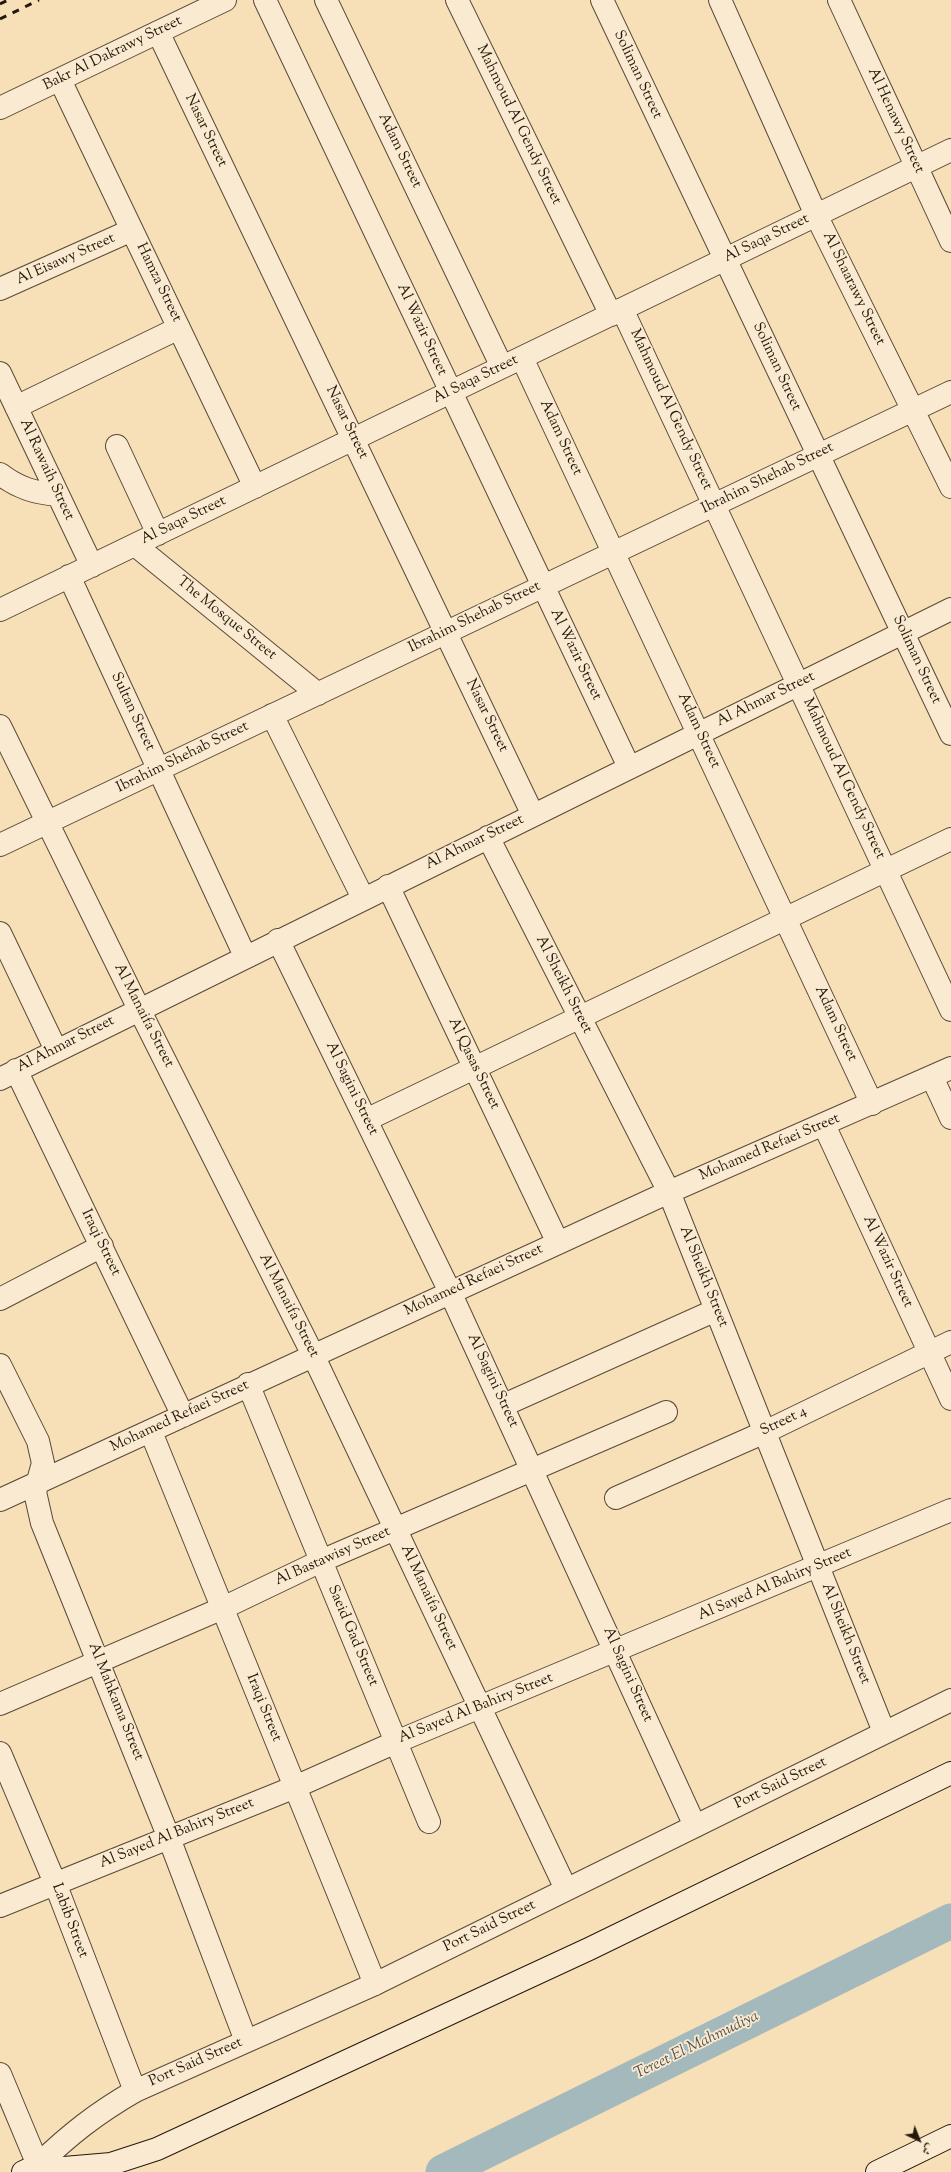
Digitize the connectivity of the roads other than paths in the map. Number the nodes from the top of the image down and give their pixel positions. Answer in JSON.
{"nodes":[{"id":1,"x":225,"y":0,"type":"edge"},
{"id":2,"x":265,"y":0,"type":"edge"},
{"id":3,"x":326,"y":0,"type":"edge"},
{"id":4,"x":457,"y":0,"type":"edge"},
{"id":5,"x":602,"y":0,"type":"edge"},
{"id":6,"x":720,"y":0,"type":"edge"},
{"id":7,"x":839,"y":0,"type":"edge"},
{"id":8,"x":158,"y":32,"type":"junction"},
{"id":9,"x":60,"y":80,"type":"junction"},
{"id":10,"x":0,"y":108,"type":"edge"},
{"id":11,"x":951,"y":150,"type":"edge"},
{"id":12,"x":916,"y":167,"type":"junction"},
{"id":13,"x":816,"y":215,"type":"junction"},
{"id":14,"x":132,"y":230,"type":"junction"},
{"id":15,"x":951,"y":241,"type":"edge"},
{"id":16,"x":725,"y":259,"type":"junction"},
{"id":17,"x":0,"y":289,"type":"edge"},
{"id":18,"x":617,"y":312,"type":"junction"},
{"id":19,"x":179,"y":328,"type":"junction"},
{"id":20,"x":522,"y":358,"type":"junction"},
{"id":21,"x":502,"y":367,"type":"junction"},
{"id":22,"x":0,"y":374,"type":"edge"},
{"id":23,"x":451,"y":392,"type":"junction"},
{"id":24,"x":951,"y":392,"type":"edge"},
{"id":25,"x":16,"y":407,"type":"junction"},
{"id":26,"x":913,"y":410,"type":"junction"},
{"id":27,"x":353,"y":439,"type":"junction"},
{"id":28,"x":117,"y":446,"type":"dead end"},
{"id":29,"x":818,"y":455,"type":"junction"},
{"id":30,"x":0,"y":474,"type":"edge"},
{"id":31,"x":255,"y":487,"type":"junction"},
{"id":32,"x":951,"y":487,"type":"edge"},
{"id":33,"x":58,"y":495,"type":"junction"},
{"id":34,"x":714,"y":505,"type":"junction"},
{"id":35,"x":158,"y":534,"type":"junction"},
{"id":36,"x":135,"y":545,"type":"junction"},
{"id":37,"x":614,"y":552,"type":"junction"},
{"id":38,"x":92,"y":566,"type":"junction"},
{"id":39,"x":69,"y":576,"type":"junction"},
{"id":40,"x":543,"y":586,"type":"junction"},
{"id":41,"x":951,"y":609,"type":"edge"},
{"id":42,"x":0,"y":610,"type":"edge"},
{"id":43,"x":446,"y":632,"type":"junction"},
{"id":44,"x":903,"y":632,"type":"junction"},
{"id":45,"x":798,"y":684,"type":"junction"},
{"id":46,"x":318,"y":694,"type":"junction"},
{"id":47,"x":272,"y":715,"type":"junction"},
{"id":48,"x":0,"y":726,"type":"edge"},
{"id":49,"x":699,"y":733,"type":"junction"},
{"id":50,"x":951,"y":734,"type":"edge"},
{"id":51,"x":629,"y":767,"type":"junction"},
{"id":52,"x":159,"y":769,"type":"junction"},
{"id":53,"x":533,"y":814,"type":"junction"},
{"id":54,"x":47,"y":823,"type":"junction"},
{"id":55,"x":488,"y":837,"type":"junction"},
{"id":56,"x":951,"y":839,"type":"edge"},
{"id":57,"x":0,"y":845,"type":"edge"},
{"id":58,"x":885,"y":870,"type":"junction"},
{"id":59,"x":388,"y":886,"type":"junction"},
{"id":60,"x":363,"y":898,"type":"junction"},
{"id":61,"x":786,"y":918,"type":"junction"},
{"id":62,"x":0,"y":933,"type":"edge"},
{"id":63,"x":278,"y":940,"type":"junction"},
{"id":64,"x":245,"y":956,"type":"junction"},
{"id":65,"x":138,"y":1009,"type":"junction"},
{"id":66,"x":951,"y":1010,"type":"edge"},
{"id":67,"x":580,"y":1017,"type":"junction"},
{"id":68,"x":56,"y":1050,"type":"junction"},
{"id":69,"x":474,"y":1068,"type":"junction"},
{"id":70,"x":942,"y":1073,"type":"edge"},
{"id":71,"x":8,"y":1074,"type":"edge"},
{"id":72,"x":872,"y":1104,"type":"junction"},
{"id":73,"x":951,"y":1118,"type":"edge"},
{"id":74,"x":366,"y":1120,"type":"junction"},
{"id":75,"x":824,"y":1125,"type":"junction"},
{"id":76,"x":669,"y":1192,"type":"junction"},
{"id":77,"x":558,"y":1243,"type":"junction"},
{"id":78,"x":102,"y":1246,"type":"junction"},
{"id":79,"x":450,"y":1292,"type":"junction"},
{"id":80,"x":0,"y":1299,"type":"edge"},
{"id":81,"x":716,"y":1310,"type":"junction"},
{"id":82,"x":951,"y":1342,"type":"edge"},
{"id":83,"x":929,"y":1352,"type":"junction"},
{"id":84,"x":313,"y":1354,"type":"junction"},
{"id":85,"x":0,"y":1365,"type":"edge"},
{"id":86,"x":248,"y":1384,"type":"junction"},
{"id":87,"x":951,"y":1399,"type":"edge"},
{"id":88,"x":504,"y":1405,"type":"junction"},
{"id":89,"x":666,"y":1412,"type":"dead end"},
{"id":90,"x":183,"y":1416,"type":"junction"},
{"id":91,"x":151,"y":1432,"type":"junction"},
{"id":92,"x":765,"y":1432,"type":"junction"},
{"id":93,"x":533,"y":1469,"type":"junction"},
{"id":94,"x":37,"y":1483,"type":"junction"},
{"id":95,"x":616,"y":1498,"type":"dead end"},
{"id":96,"x":0,"y":1500,"type":"edge"},
{"id":97,"x":951,"y":1510,"type":"edge"},
{"id":98,"x":396,"y":1529,"type":"junction"},
{"id":99,"x":321,"y":1561,"type":"junction"},
{"id":100,"x":819,"y":1567,"type":"junction"},
{"id":101,"x":222,"y":1608,"type":"junction"},
{"id":102,"x":616,"y":1651,"type":"junction"},
{"id":103,"x":98,"y":1661,"type":"junction"},
{"id":104,"x":951,"y":1700,"type":"edge"},
{"id":105,"x":0,"y":1704,"type":"edge"},
{"id":106,"x":480,"y":1708,"type":"junction"},
{"id":107,"x":884,"y":1732,"type":"junction"},
{"id":108,"x":396,"y":1742,"type":"junction"},
{"id":109,"x":0,"y":1753,"type":"edge"},
{"id":110,"x":951,"y":1773,"type":"edge"},
{"id":111,"x":295,"y":1787,"type":"junction"},
{"id":112,"x":429,"y":1822,"type":"dead end"},
{"id":113,"x":695,"y":1826,"type":"junction"},
{"id":114,"x":169,"y":1838,"type":"junction"},
{"id":115,"x":55,"y":1883,"type":"junction"},
{"id":116,"x":566,"y":1890,"type":"junction"},
{"id":117,"x":0,"y":1906,"type":"edge"},
{"id":118,"x":375,"y":1984,"type":"junction"},
{"id":119,"x":246,"y":2042,"type":"junction"},
{"id":120,"x":0,"y":2074,"type":"edge"},
{"id":121,"x":135,"y":2091,"type":"junction"},
{"id":122,"x":951,"y":2136,"type":"edge"},
{"id":123,"x":31,"y":2168,"type":"edge"},
{"id":124,"x":877,"y":2172,"type":"edge"}],
"edges":[{"from":1,"to":8,"type":"street","name":"Bakr Al Dakrawy Street"},
{"from":2,"to":23,"type":"street","name":"Al Wazir Street"},
{"from":3,"to":21,"type":"street","name":"Adam Street"},
{"from":4,"to":18,"type":"street","name":"Mahmoud Al Gendy Street"},
{"from":5,"to":16,"type":"street","name":"Soliman Street"},
{"from":6,"to":13,"type":"street","name":"Al Shaarawy Street"},
{"from":7,"to":12,"type":"street","name":"Al Henawy Street"},
{"from":8,"to":9,"type":"street","name":"Bakr Al Dakrawy Street"},
{"from":8,"to":27,"type":"street","name":"Nasar Street"},
{"from":9,"to":10,"type":"street","name":"Bakr Al Dakrawy Street"},
{"from":9,"to":14,"type":"street","name":"Hamza Street"},
{"from":11,"to":12,"type":"street","name":"Al Saqa Street"},
{"from":12,"to":13,"type":"street","name":"Al Saqa Street"},
{"from":12,"to":15,"type":"street","name":"Al Henawy Street"},
{"from":13,"to":16,"type":"street","name":"Al Saqa Street"},
{"from":13,"to":26,"type":"street","name":"Al Shaarawy Street"},
{"from":14,"to":17,"type":"street","name":"Al Eisawy Street"},
{"from":14,"to":19,"type":"street","name":"Hamza Street"},
{"from":16,"to":18,"type":"street","name":"Al Saqa Street"},
{"from":16,"to":29,"type":"street","name":"Soliman Street"},
{"from":18,"to":20,"type":"street","name":"Al Saqa Street"},
{"from":18,"to":34,"type":"street","name":"Mahmoud Al Gendy Street"},
{"from":19,"to":25,"type":"street"},
{"from":19,"to":31,"type":"street","name":"Hamza Street"},
{"from":20,"to":21,"type":"street","name":"Al Saqa Street"},
{"from":20,"to":37,"type":"street","name":"Adam Street"},
{"from":21,"to":23,"type":"street","name":"Al Saqa Street"},
{"from":22,"to":25,"type":"street","name":"Al Rawaih Street"},
{"from":23,"to":27,"type":"street","name":"Al Saqa Street"},
{"from":23,"to":40,"type":"street","name":"Al Wazir Street"},
{"from":24,"to":26,"type":"street","name":"Ibrahim Shehab Street"},
{"from":25,"to":33,"type":"street","name":"Al Rawaih Street"},
{"from":26,"to":29,"type":"street","name":"Ibrahim Shehab Street"},
{"from":26,"to":32,"type":"street","name":"Al Shaarawy Street"},
{"from":27,"to":31,"type":"street","name":"Al Saqa Street"},
{"from":27,"to":43,"type":"street","name":"Nasar Street"},
{"from":28,"to":35,"type":"street"},
{"from":29,"to":34,"type":"street","name":"Ibrahim Shehab Street"},
{"from":29,"to":44,"type":"street","name":"Soliman Street"},
{"from":30,"to":33,"type":"street"},
{"from":31,"to":35,"type":"street","name":"Al Saqa Street"},
{"from":33,"to":38,"type":"street","name":"Al Rawaih Street"},
{"from":34,"to":37,"type":"street","name":"Ibrahim Shehab Street"},
{"from":34,"to":45,"type":"street","name":"Mahmoud Al Gendy Street"},
{"from":35,"to":36,"type":"street","name":"Al Saqa Street"},
{"from":36,"to":38,"type":"street","name":"Al Saqa Street"},
{"from":36,"to":46,"type":"street","name":"The Mosque Street"},
{"from":37,"to":40,"type":"street","name":"Ibrahim Shehab Street"},
{"from":37,"to":49,"type":"street","name":"Adam Street"},
{"from":38,"to":39,"type":"street","name":"Al Saqa Street"},
{"from":39,"to":42,"type":"street","name":"Al Saqa Street"},
{"from":39,"to":52,"type":"street","name":"Sultan Street"},
{"from":40,"to":43,"type":"street","name":"Ibrahim Shehab Street"},
{"from":40,"to":51,"type":"street","name":"Al Wazir Street"},
{"from":41,"to":44,"type":"street","name":"Al Ahmar Street"},
{"from":43,"to":46,"type":"street","name":"Ibrahim Shehab Street"},
{"from":43,"to":53,"type":"street","name":"Nasar Street"},
{"from":44,"to":45,"type":"street","name":"Al Ahmar Street"},
{"from":44,"to":50,"type":"street","name":"Soliman Street"},
{"from":45,"to":49,"type":"street","name":"Al Ahmar Street"},
{"from":45,"to":58,"type":"street","name":"Mahmoud Al Gendy Street"},
{"from":46,"to":47,"type":"street","name":"Ibrahim Shehab Street"},
{"from":47,"to":52,"type":"street","name":"Ibrahim Shehab Street"},
{"from":47,"to":60,"type":"street"},
{"from":48,"to":54,"type":"street","name":"Al Manaifa Street"},
{"from":49,"to":51,"type":"street","name":"Al Ahmar Street"},
{"from":49,"to":61,"type":"street","name":"Adam Street"},
{"from":51,"to":53,"type":"street","name":"Al Ahmar Street"},
{"from":52,"to":54,"type":"street","name":"Ibrahim Shehab Street"},
{"from":52,"to":64,"type":"street","name":"Sultan Street"},
{"from":53,"to":55,"type":"street","name":"Al Ahmar Street"},
{"from":54,"to":57,"type":"street","name":"Ibrahim Shehab Street"},
{"from":54,"to":65,"type":"street","name":"Al Manaifa Street"},
{"from":55,"to":59,"type":"street","name":"Al Ahmar Street"},
{"from":55,"to":67,"type":"street","name":"Al Sheikh Street"},
{"from":56,"to":58,"type":"street"},
{"from":58,"to":61,"type":"street"},
{"from":58,"to":66,"type":"street","name":"Mahmoud Al Gendy Street"},
{"from":59,"to":60,"type":"street","name":"Al Ahmar Street"},
{"from":59,"to":69,"type":"street","name":"Al Qasas Street"},
{"from":60,"to":63,"type":"street","name":"Al Ahmar Street"},
{"from":61,"to":67,"type":"street"},
{"from":61,"to":72,"type":"street","name":"Adam Street"},
{"from":62,"to":68,"type":"street"},
{"from":63,"to":64,"type":"street","name":"Al Ahmar Street"},
{"from":63,"to":74,"type":"street","name":"Al Sagini Street"},
{"from":64,"to":65,"type":"street","name":"Al Ahmar Street"},
{"from":65,"to":68,"type":"street","name":"Al Ahmar Street"},
{"from":65,"to":84,"type":"street","name":"Al Manaifa Street"},
{"from":67,"to":69,"type":"street"},
{"from":67,"to":76,"type":"street","name":"Al Sheikh Street"},
{"from":68,"to":71,"type":"street","name":"Al Ahmar Street"},
{"from":69,"to":74,"type":"street"},
{"from":69,"to":77,"type":"street","name":"Al Qasas Street"},
{"from":70,"to":72,"type":"street","name":"Mohamed Refaei Street"},
{"from":70,"to":73,"type":"street"},
{"from":71,"to":78,"type":"street","name":"Iraqi Street"},
{"from":72,"to":75,"type":"street","name":"Mohamed Refaei Street"},
{"from":74,"to":79,"type":"street","name":"Al Sagini Street"},
{"from":75,"to":76,"type":"street","name":"Mohamed Refaei Street"},
{"from":75,"to":83,"type":"street","name":"Al Wazir Street"},
{"from":76,"to":77,"type":"street","name":"Mohamed Refaei Street"},
{"from":76,"to":81,"type":"street","name":"Al Sheikh Street"},
{"from":77,"to":79,"type":"street","name":"Mohamed Refaei Street"},
{"from":78,"to":80,"type":"street"},
{"from":78,"to":90,"type":"street","name":"Iraqi Street"},
{"from":79,"to":84,"type":"street","name":"Mohamed Refaei Street"},
{"from":79,"to":88,"type":"street","name":"Al Sagini Street"},
{"from":81,"to":88,"type":"street"},
{"from":81,"to":92,"type":"street","name":"Al Sheikh Street"},
{"from":82,"to":83,"type":"street","name":"Street 4"},
{"from":83,"to":87,"type":"street","name":"Al Wazir Street"},
{"from":83,"to":92,"type":"street","name":"Street 4"},
{"from":84,"to":86,"type":"street","name":"Mohamed Refaei Street"},
{"from":84,"to":98,"type":"street","name":"Al Manaifa Street"},
{"from":85,"to":94,"type":"street","name":"Al Mahkama Street"},
{"from":86,"to":90,"type":"street","name":"Mohamed Refaei Street"},
{"from":86,"to":99,"type":"street","name":"Saeid Gad Street"},
{"from":88,"to":93,"type":"street","name":"Al Sagini Street"},
{"from":89,"to":93,"type":"street","name":"Al Bastawisy Street"},
{"from":90,"to":91,"type":"street","name":"Mohamed Refaei Street"},
{"from":91,"to":94,"type":"street","name":"Mohamed Refaei Street"},
{"from":91,"to":101,"type":"street","name":"Iraqi Street"},
{"from":92,"to":95,"type":"street","name":"Street 4"},
{"from":92,"to":100,"type":"street","name":"Al Sheikh Street"},
{"from":93,"to":98,"type":"street","name":"Al Bastawisy Street"},
{"from":93,"to":102,"type":"street","name":"Al Sagini Street"},
{"from":94,"to":96,"type":"street","name":"Mohamed Refaei Street"},
{"from":94,"to":103,"type":"street","name":"Al Mahkama Street"},
{"from":97,"to":100,"type":"street","name":"Al Sayed Al Bahiry Street"},
{"from":98,"to":99,"type":"street","name":"Al Bastawisy Street"},
{"from":98,"to":106,"type":"street","name":"Al Manaifa Street"},
{"from":99,"to":101,"type":"street","name":"Al Bastawisy Street"},
{"from":99,"to":108,"type":"street","name":"Saeid Gad Street"},
{"from":100,"to":102,"type":"street","name":"Al Sayed Al Bahiry Street"},
{"from":100,"to":107,"type":"street","name":"Al Sheikh Street"},
{"from":101,"to":103,"type":"street","name":"Al Bastawisy Street"},
{"from":101,"to":111,"type":"street","name":"Iraqi Street"},
{"from":102,"to":106,"type":"street","name":"Al Sayed Al Bahiry Street"},
{"from":102,"to":113,"type":"street","name":"Al Sagini Street"},
{"from":103,"to":105,"type":"street","name":"Al Bastawisy Street"},
{"from":103,"to":114,"type":"street","name":"Al Mahkama Street"},
{"from":104,"to":107,"type":"street","name":"Port Said Street"},
{"from":106,"to":108,"type":"street","name":"Al Sayed Al Bahiry Street"},
{"from":106,"to":116,"type":"street","name":"Al Manaifa Street"},
{"from":107,"to":113,"type":"street","name":"Port Said Street"},
{"from":108,"to":111,"type":"street","name":"Al Sayed Al Bahiry Street"},
{"from":108,"to":112,"type":"street","name":"Saeid Gad Street"},
{"from":109,"to":115,"type":"street","name":"Labib Street"},
{"from":110,"to":123,"type":"street"},
{"from":111,"to":114,"type":"street","name":"Al Sayed Al Bahiry Street"},
{"from":111,"to":118,"type":"street","name":"Iraqi Street"},
{"from":113,"to":116,"type":"street","name":"Port Said Street"},
{"from":114,"to":115,"type":"street","name":"Al Sayed Al Bahiry Street"},
{"from":114,"to":119,"type":"street","name":"Al Mahkama Street"},
{"from":115,"to":117,"type":"street","name":"Al Sayed Al Bahiry Street"},
{"from":115,"to":121,"type":"street","name":"Labib Street"},
{"from":116,"to":118,"type":"street","name":"Port Said Street"},
{"from":118,"to":119,"type":"street","name":"Port Said Street"},
{"from":119,"to":121,"type":"street","name":"Port Said Street"},
{"from":120,"to":123,"type":"street"},
{"from":121,"to":123,"type":"street","name":"Port Said Street"},
{"from":122,"to":124,"type":"street"}]}
